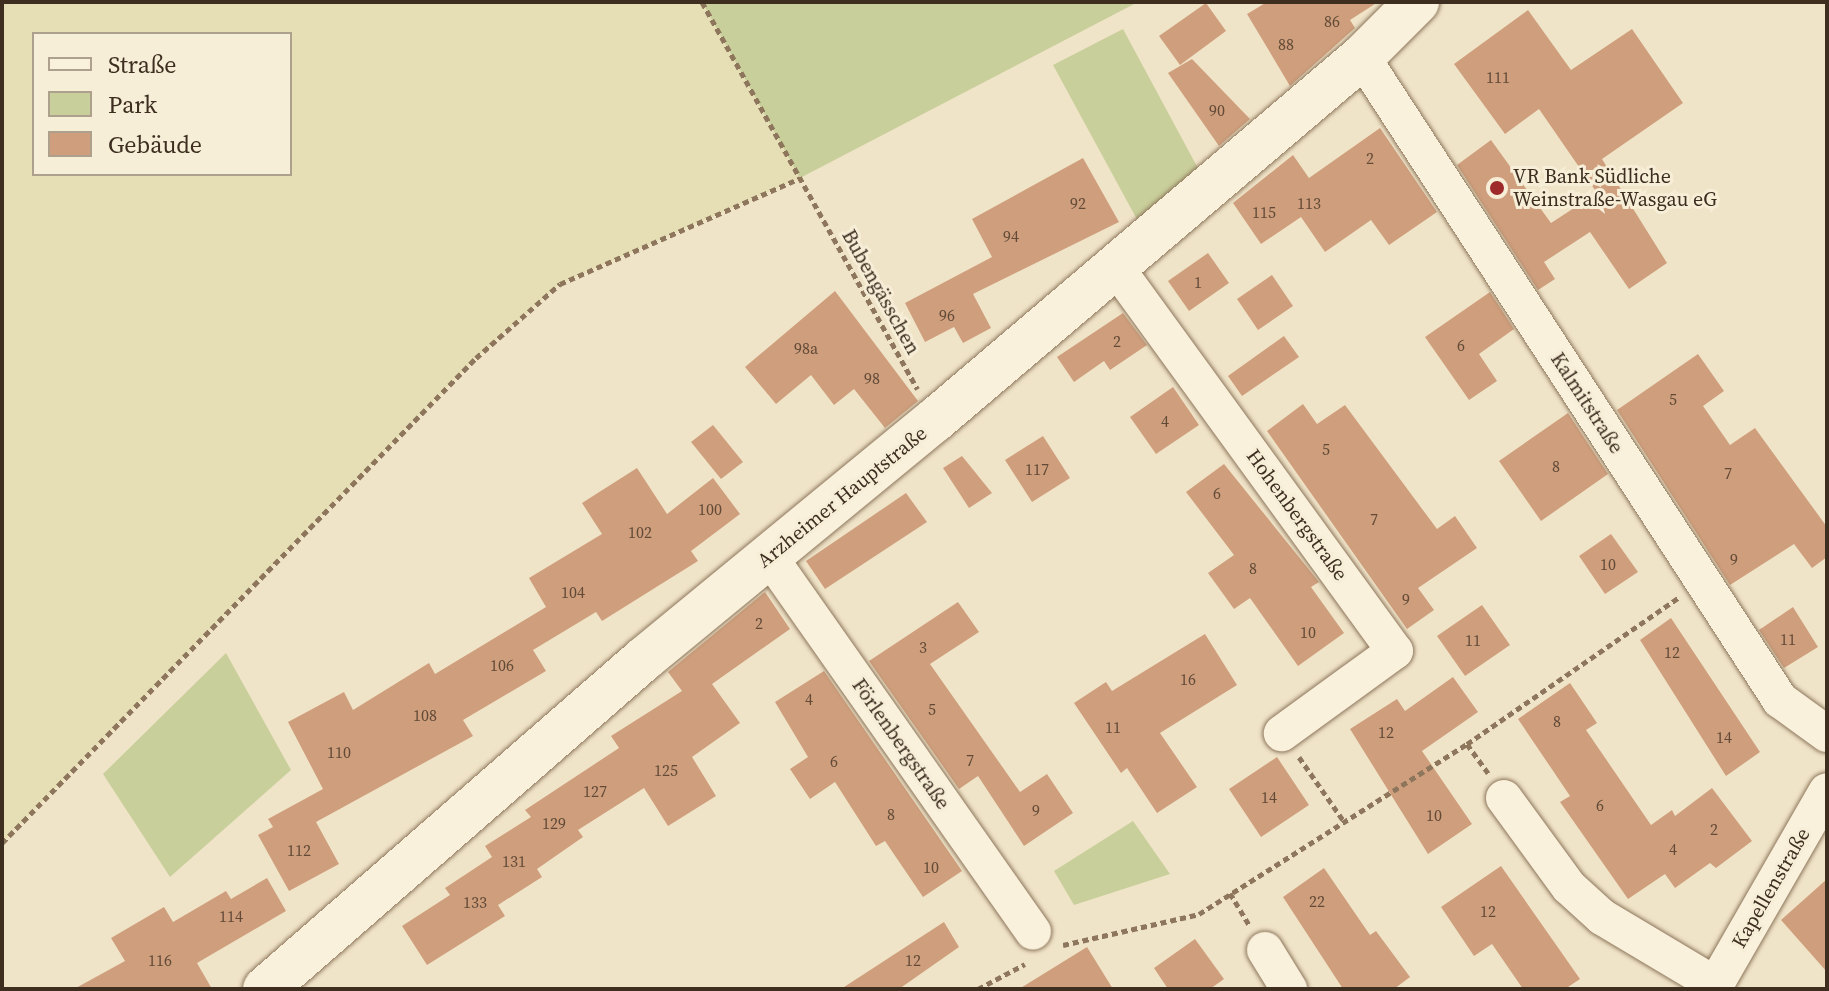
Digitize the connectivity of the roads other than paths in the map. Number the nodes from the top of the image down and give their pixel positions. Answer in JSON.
{"nodes":[{"id":1,"x":1417,"y":2,"type":"edge"},
{"id":2,"x":1362,"y":57,"type":"junction"},
{"id":3,"x":1115,"y":266,"type":"junction"},
{"id":4,"x":769,"y":556,"type":"junction"},
{"id":5,"x":1282,"y":733,"type":"road end"},
{"id":6,"x":1827,"y":734,"type":"edge"},
{"id":7,"x":1827,"y":791,"type":"edge"},
{"id":8,"x":1504,"y":798,"type":"dead end"},
{"id":9,"x":1042,"y":946,"type":"road end"},
{"id":10,"x":1265,"y":950,"type":"dead end"},
{"id":11,"x":1714,"y":987,"type":"edge"},
{"id":12,"x":265,"y":989,"type":"edge"},
{"id":13,"x":1289,"y":989,"type":"edge"}],
"edges":[{"from":1,"to":2,"type":"street","name":"Arzheimer Hauptstraße"},
{"from":2,"to":3,"type":"street","name":"Arzheimer Hauptstraße"},
{"from":2,"to":6,"type":"street","name":"Kalmitstraße"},
{"from":3,"to":4,"type":"street","name":"Arzheimer Hauptstraße"},
{"from":3,"to":5,"type":"street","name":"Hohenbergstraße"},
{"from":4,"to":9,"type":"street","name":"Förlenbergstraße"},
{"from":4,"to":12,"type":"street","name":"Arzheimer Hauptstraße"},
{"from":7,"to":11,"type":"street","name":"Kapellenstraße"},
{"from":8,"to":11,"type":"street","name":"Kapellenstraße"},
{"from":10,"to":13,"type":"street"}]}
